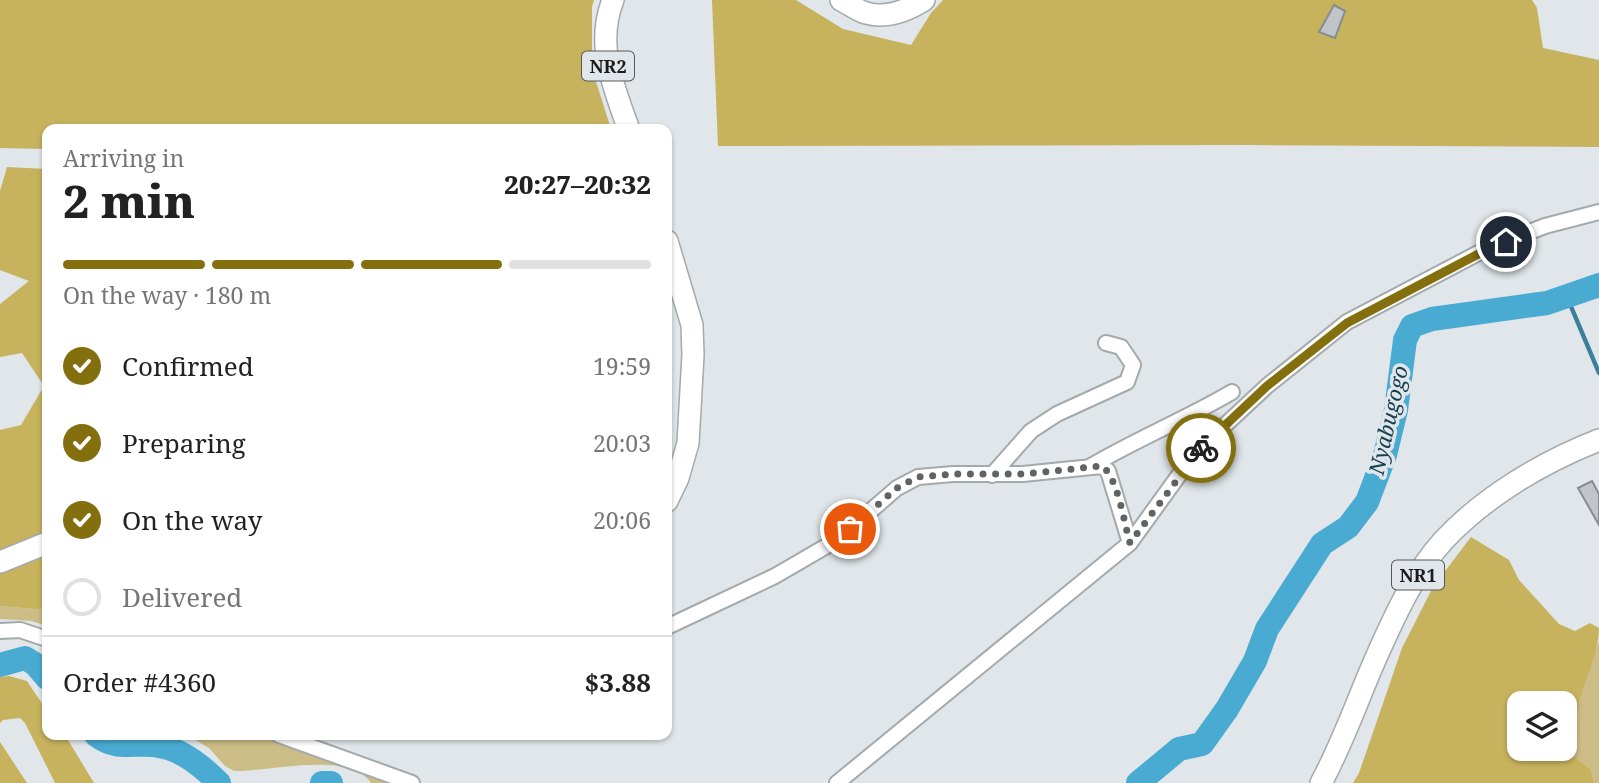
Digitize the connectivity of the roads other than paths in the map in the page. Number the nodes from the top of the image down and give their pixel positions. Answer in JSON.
{"nodes":[{"id":1,"x":613,"y":0,"type":"edge"},
{"id":2,"x":841,"y":0,"type":"edge"},
{"id":3,"x":925,"y":0,"type":"edge"},
{"id":4,"x":627,"y":124,"type":"edge"},
{"id":5,"x":1599,"y":212,"type":"edge"},
{"id":6,"x":672,"y":258,"type":"edge"},
{"id":7,"x":1106,"y":343,"type":"dead end"},
{"id":8,"x":1232,"y":392,"type":"dead end"},
{"id":9,"x":1599,"y":439,"type":"edge"},
{"id":10,"x":1091,"y":466,"type":"junction"},
{"id":11,"x":992,"y":475,"type":"junction"},
{"id":12,"x":672,"y":491,"type":"edge"},
{"id":13,"x":1130,"y":543,"type":"junction"},
{"id":14,"x":42,"y":545,"type":"edge"},
{"id":15,"x":0,"y":562,"type":"edge"},
{"id":16,"x":672,"y":625,"type":"edge"},
{"id":17,"x":0,"y":631,"type":"edge"},
{"id":18,"x":42,"y":637,"type":"edge"},
{"id":19,"x":293,"y":740,"type":"edge"},
{"id":20,"x":412,"y":783,"type":"edge"},
{"id":21,"x":837,"y":783,"type":"edge"},
{"id":22,"x":1321,"y":783,"type":"edge"}],
"edges":[{"from":1,"to":4,"type":"highway","name":"NR2","number":"NR2"},
{"from":2,"to":3,"type":"highway"},
{"from":5,"to":13,"type":"street"},
{"from":6,"to":12,"type":"highway"},
{"from":7,"to":11,"type":"street"},
{"from":8,"to":10,"type":"street"},
{"from":9,"to":22,"type":"highway","number":"NR1"},
{"from":10,"to":11,"type":"street"},
{"from":10,"to":13,"type":"street"},
{"from":11,"to":16,"type":"street"},
{"from":13,"to":21,"type":"street"},
{"from":14,"to":15,"type":"highway"},
{"from":17,"to":18,"type":"street"},
{"from":19,"to":20,"type":"street"}]}
